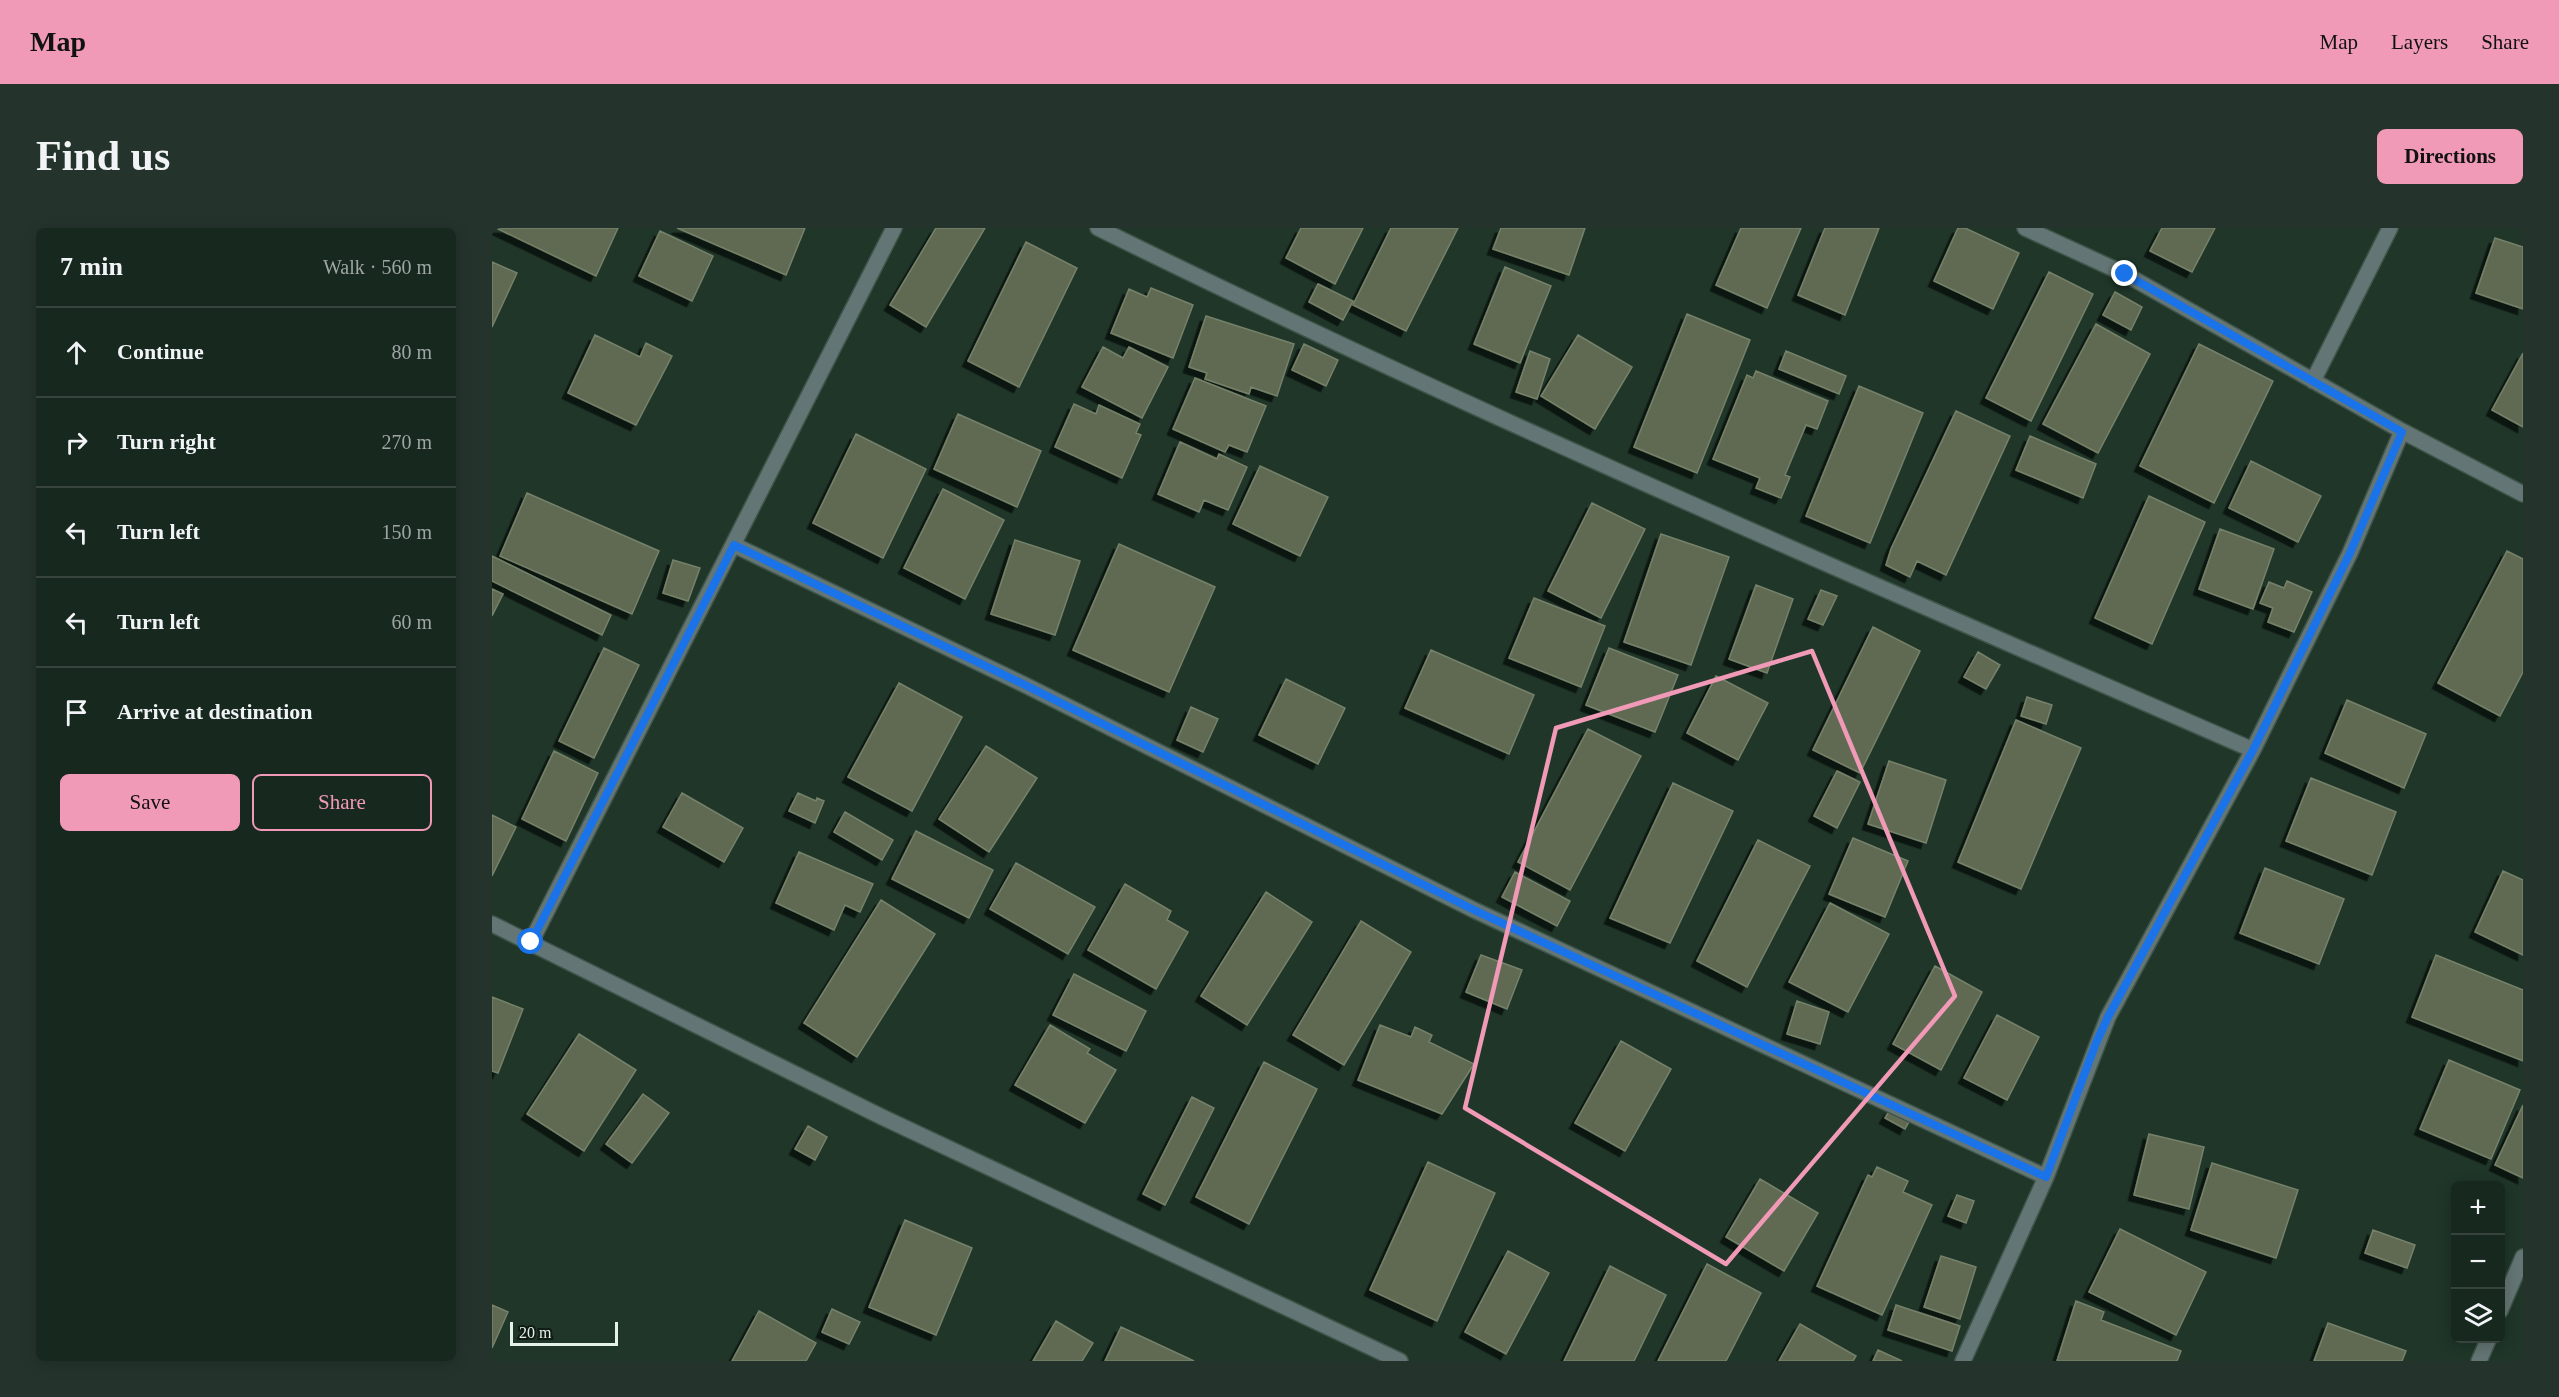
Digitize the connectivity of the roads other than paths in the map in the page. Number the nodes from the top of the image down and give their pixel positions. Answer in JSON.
{"nodes":[{"id":1,"x":894,"y":228,"type":"edge"},
{"id":2,"x":1098,"y":228,"type":"edge"},
{"id":3,"x":2025,"y":228,"type":"edge"},
{"id":4,"x":2390,"y":228,"type":"edge"},
{"id":5,"x":2313,"y":381,"type":"junction"},
{"id":6,"x":2402,"y":432,"type":"junction"},
{"id":7,"x":2523,"y":494,"type":"edge"},
{"id":8,"x":734,"y":545,"type":"junction"},
{"id":9,"x":2253,"y":750,"type":"junction"},
{"id":10,"x":492,"y":924,"type":"edge"},
{"id":11,"x":531,"y":942,"type":"junction"},
{"id":12,"x":2046,"y":1177,"type":"junction"},
{"id":13,"x":2523,"y":1257,"type":"edge"},
{"id":14,"x":2505,"y":1299,"type":"edge"},
{"id":15,"x":2487,"y":1343,"type":"edge"},
{"id":16,"x":1400,"y":1361,"type":"edge"},
{"id":17,"x":1963,"y":1361,"type":"edge"},
{"id":18,"x":2479,"y":1361,"type":"edge"}],
"edges":[{"from":1,"to":8,"type":"street"},
{"from":2,"to":9,"type":"street"},
{"from":3,"to":5,"type":"street"},
{"from":4,"to":5,"type":"street"},
{"from":5,"to":6,"type":"street"},
{"from":6,"to":7,"type":"street"},
{"from":6,"to":9,"type":"street"},
{"from":8,"to":11,"type":"street"},
{"from":8,"to":12,"type":"street"},
{"from":9,"to":12,"type":"street"},
{"from":10,"to":11,"type":"street"},
{"from":11,"to":16,"type":"street"},
{"from":12,"to":17,"type":"street"},
{"from":13,"to":14,"type":"street"},
{"from":15,"to":18,"type":"street"}]}
